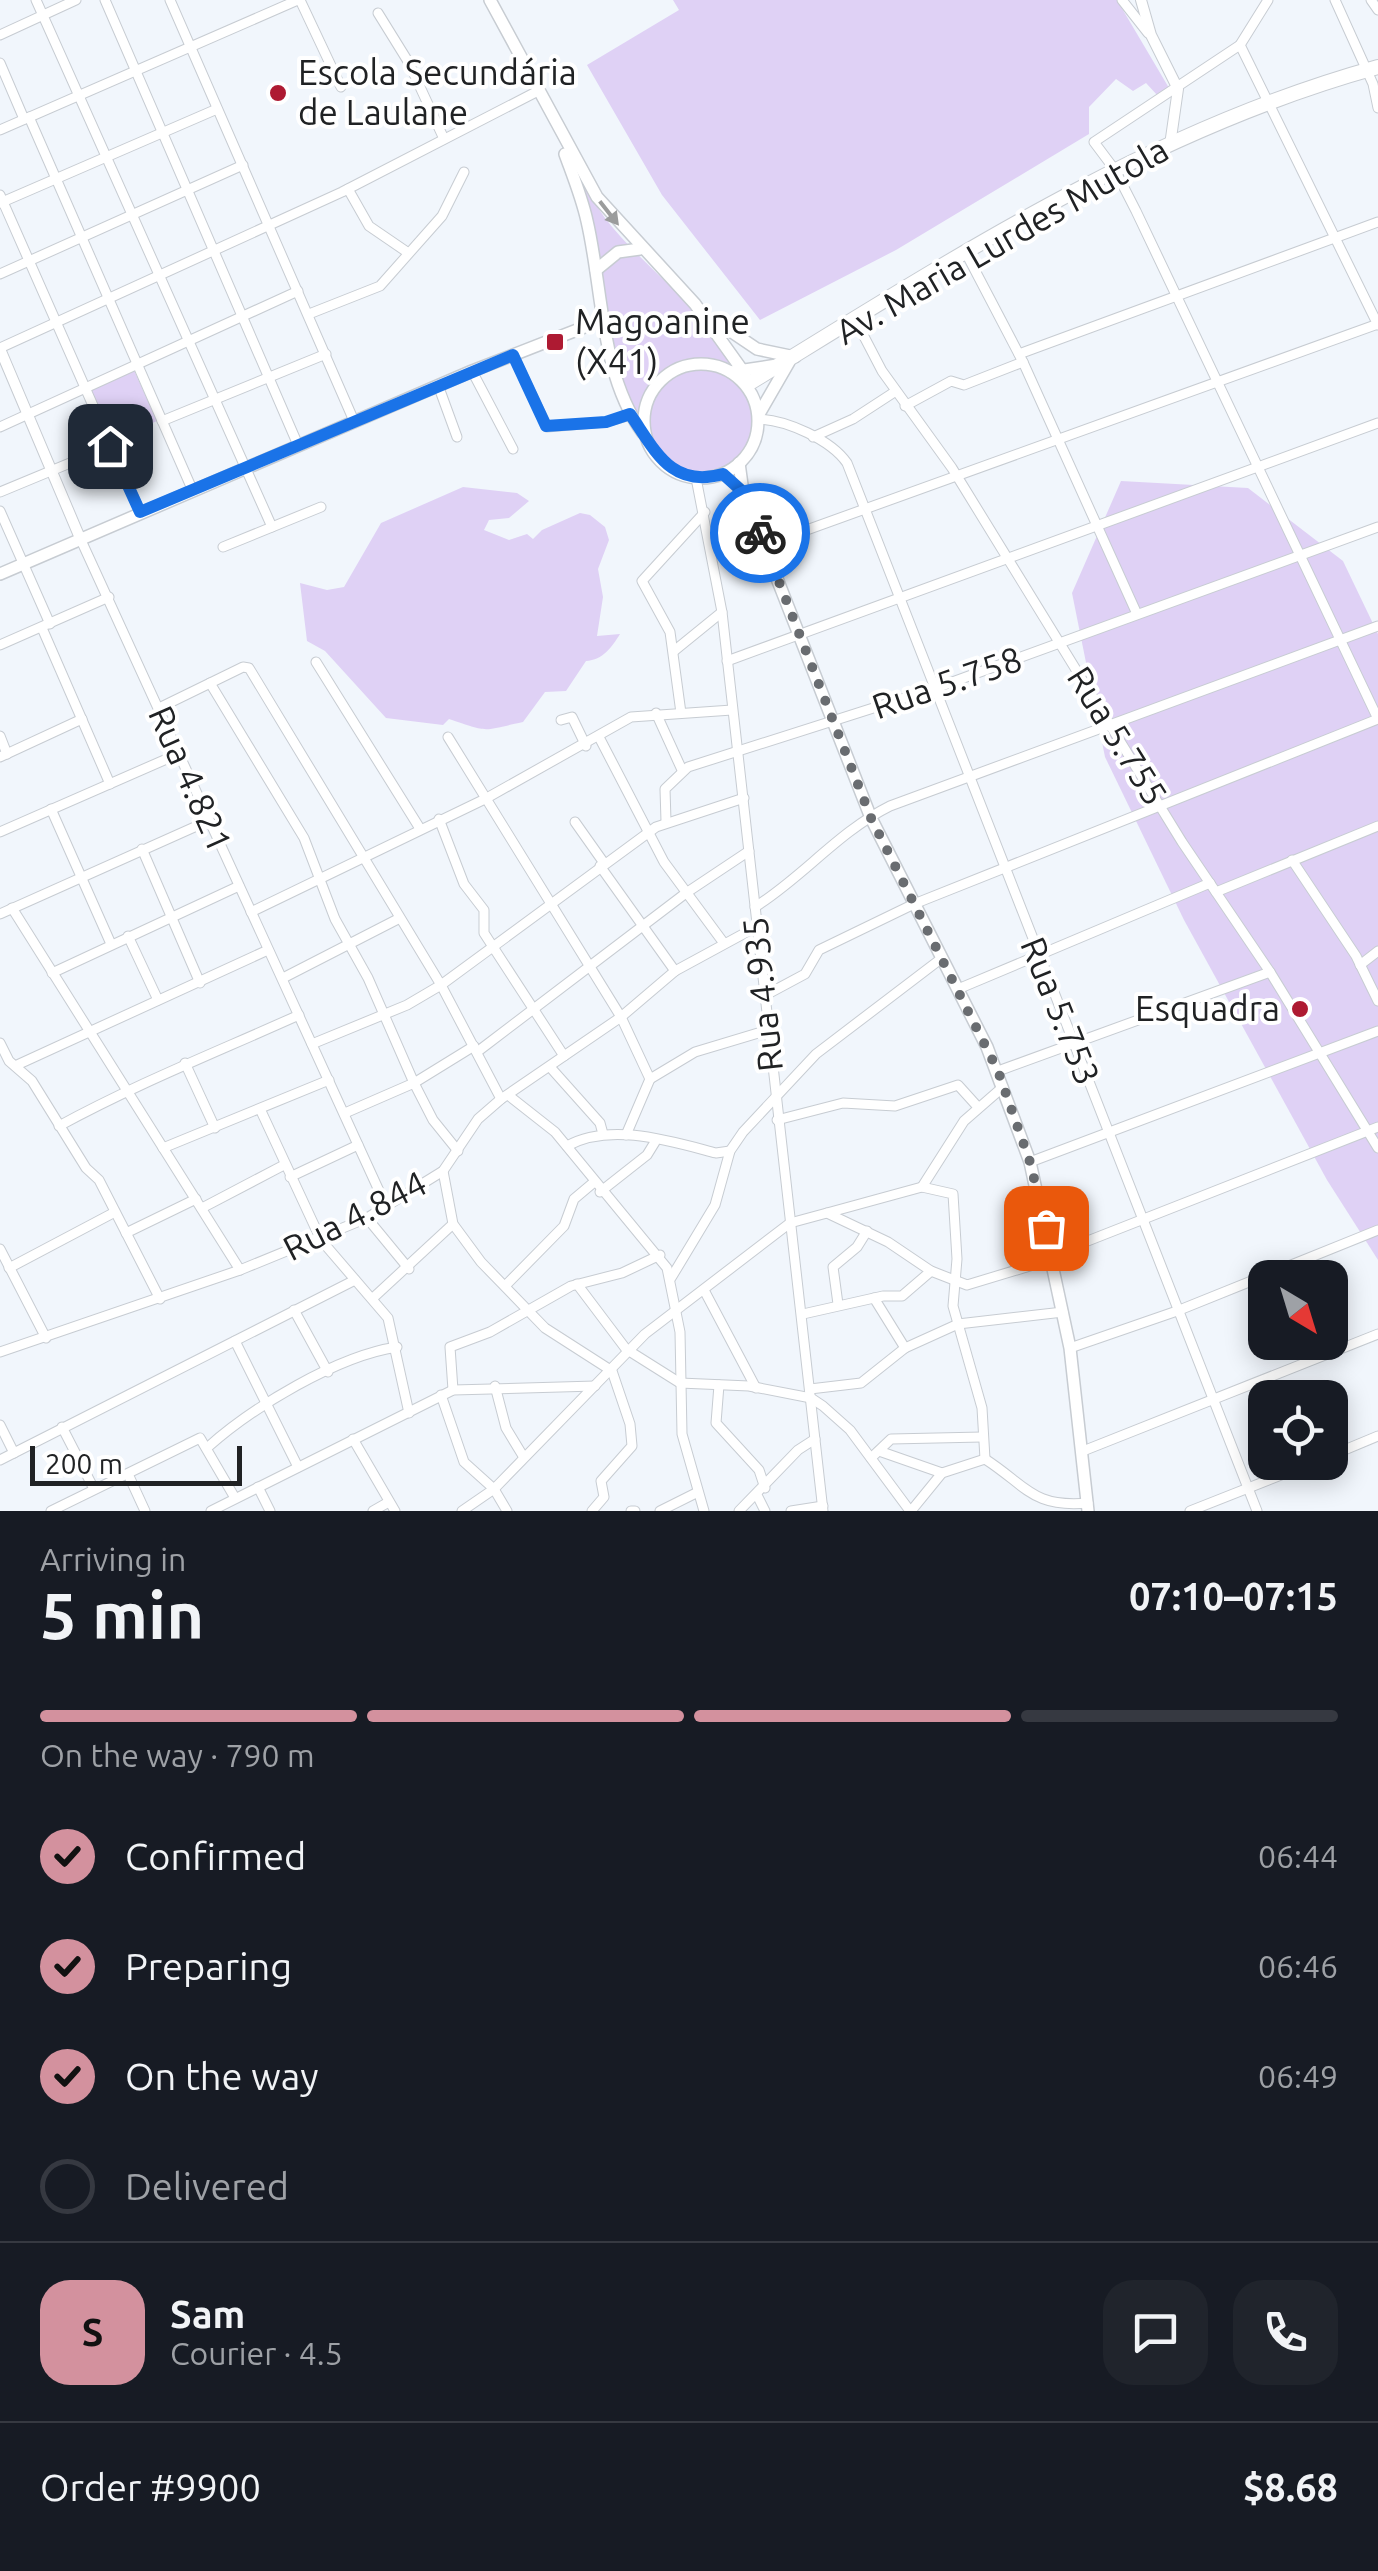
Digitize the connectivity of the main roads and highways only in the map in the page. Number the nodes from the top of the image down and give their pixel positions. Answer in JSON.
{"nodes":[{"id":1,"x":490,"y":0,"type":"edge"},
{"id":2,"x":1374,"y":69,"type":"edge"},
{"id":3,"x":558,"y":130,"type":"junction"},
{"id":4,"x":640,"y":249,"type":"junction"},
{"id":5,"x":596,"y":270,"type":"junction"},
{"id":6,"x":692,"y":301,"type":"junction"},
{"id":7,"x":602,"y":320,"type":"junction"},
{"id":8,"x":793,"y":359,"type":"junction"},
{"id":9,"x":738,"y":376,"type":"junction"},
{"id":10,"x":758,"y":417,"type":"junction"},
{"id":11,"x":647,"y":440,"type":"junction"},
{"id":12,"x":739,"y":464,"type":"junction"},
{"id":13,"x":717,"y":475,"type":"junction"},
{"id":14,"x":743,"y":492,"type":"junction"},
{"id":15,"x":0,"y":574,"type":"edge"},
{"id":16,"x":1088,"y":1507,"type":"edge"}],
"edges":[{"from":1,"to":3,"type":"main road"},
{"from":2,"to":8,"type":"main road","name":"Av. Maria Lurdes Mutola"},
{"from":2,"to":9,"type":"main road"},
{"from":3,"to":4,"type":"main road","one_way":true},
{"from":3,"to":5,"type":"main road"},
{"from":4,"to":5,"type":"main road"},
{"from":4,"to":6,"type":"main road"},
{"from":5,"to":7,"type":"main road"},
{"from":6,"to":8,"type":"main road"},
{"from":6,"to":9,"type":"main road"},
{"from":7,"to":11,"type":"main road"},
{"from":7,"to":15,"type":"main road"},
{"from":8,"to":9,"type":"main road"},
{"from":8,"to":10,"type":"main road"},
{"from":9,"to":10,"type":"main road"},
{"from":9,"to":11,"type":"main road"},
{"from":10,"to":12,"type":"main road"},
{"from":11,"to":13,"type":"main road"},
{"from":12,"to":13,"type":"main road"},
{"from":12,"to":14,"type":"main road"},
{"from":13,"to":14,"type":"main road"},
{"from":14,"to":16,"type":"main road"}]}
